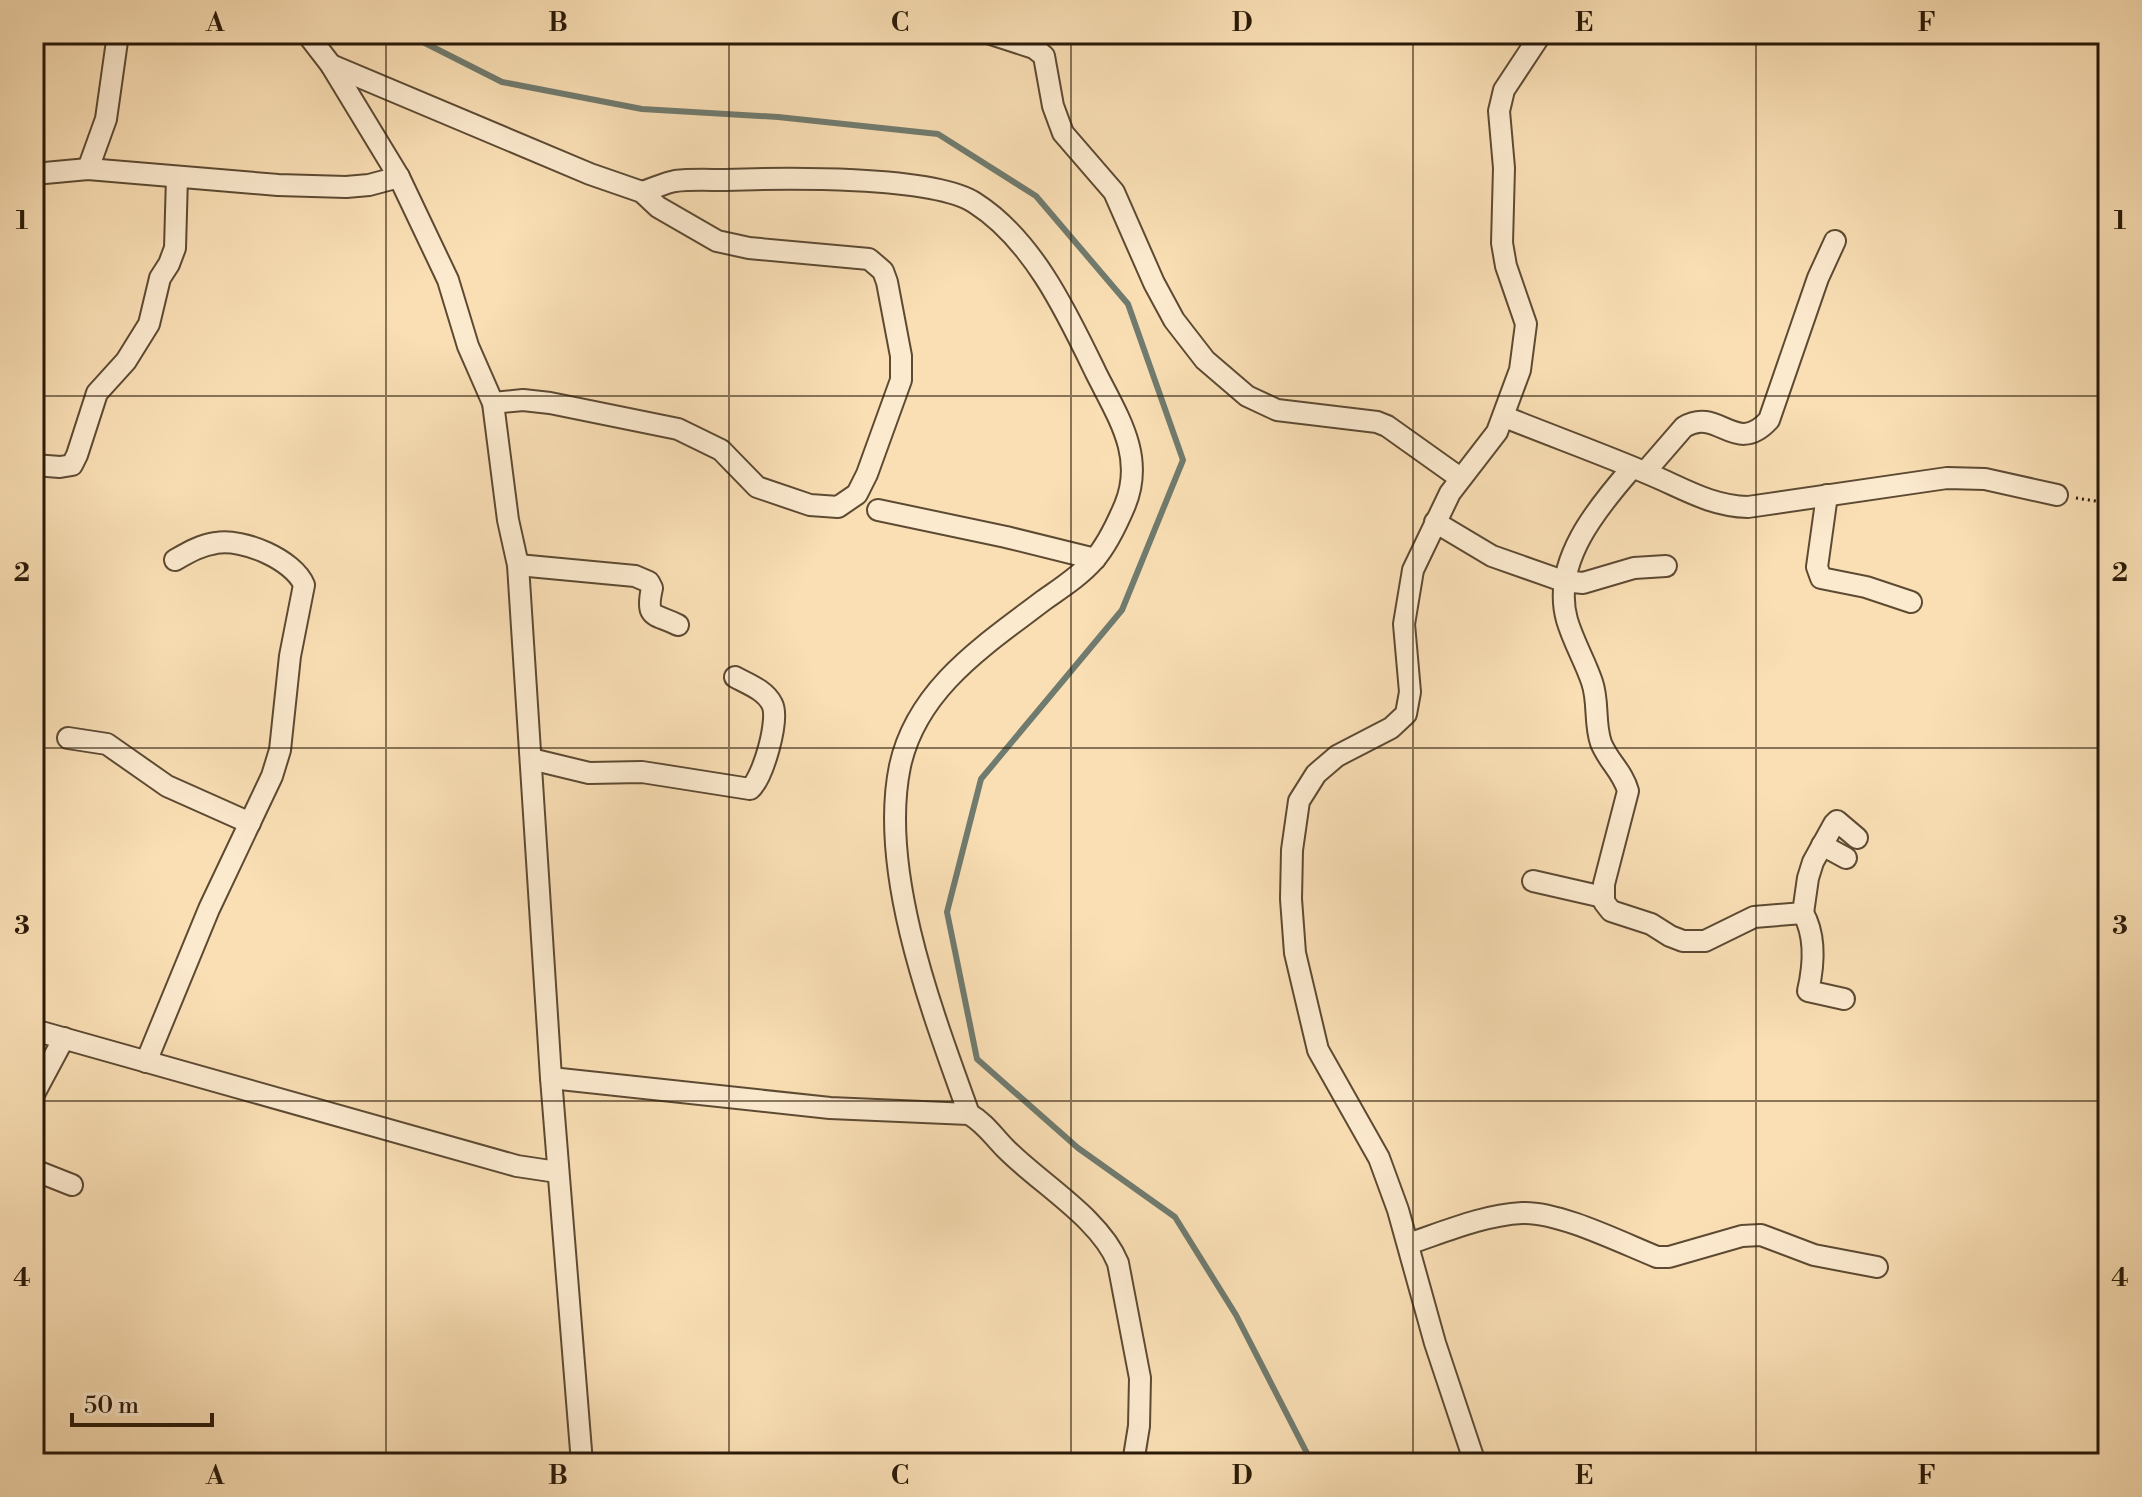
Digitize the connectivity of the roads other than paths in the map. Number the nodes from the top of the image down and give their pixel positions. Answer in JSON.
{"nodes":[{"id":1,"x":118,"y":34,"type":"edge"},
{"id":2,"x":307,"y":34,"type":"edge"},
{"id":3,"x":991,"y":34,"type":"edge"},
{"id":4,"x":1541,"y":34,"type":"edge"},
{"id":5,"x":331,"y":65,"type":"junction"},
{"id":6,"x":88,"y":169,"type":"junction"},
{"id":7,"x":34,"y":174,"type":"edge"},
{"id":8,"x":177,"y":177,"type":"junction"},
{"id":9,"x":399,"y":177,"type":"junction"},
{"id":10,"x":642,"y":192,"type":"junction"},
{"id":11,"x":1835,"y":241,"type":"dead end"},
{"id":12,"x":493,"y":403,"type":"junction"},
{"id":13,"x":1505,"y":417,"type":"junction"},
{"id":14,"x":34,"y":465,"type":"edge"},
{"id":15,"x":1638,"y":470,"type":"junction"},
{"id":16,"x":1460,"y":478,"type":"junction"},
{"id":17,"x":1827,"y":495,"type":"junction"},
{"id":18,"x":2057,"y":495,"type":"road end"},
{"id":19,"x":878,"y":510,"type":"dead end"},
{"id":20,"x":1435,"y":522,"type":"junction"},
{"id":21,"x":1095,"y":559,"type":"junction"},
{"id":22,"x":175,"y":560,"type":"dead end"},
{"id":23,"x":518,"y":565,"type":"junction"},
{"id":24,"x":1666,"y":566,"type":"dead end"},
{"id":25,"x":1563,"y":581,"type":"junction"},
{"id":26,"x":1911,"y":602,"type":"dead end"},
{"id":27,"x":678,"y":625,"type":"dead end"},
{"id":28,"x":735,"y":677,"type":"dead end"},
{"id":29,"x":68,"y":738,"type":"dead end"},
{"id":30,"x":531,"y":759,"type":"junction"},
{"id":31,"x":250,"y":823,"type":"junction"},
{"id":32,"x":1857,"y":838,"type":"dead end"},
{"id":33,"x":1822,"y":845,"type":"junction"},
{"id":34,"x":1846,"y":858,"type":"dead end"},
{"id":35,"x":1533,"y":881,"type":"dead end"},
{"id":36,"x":1603,"y":897,"type":"junction"},
{"id":37,"x":1803,"y":913,"type":"junction"},
{"id":38,"x":1844,"y":999,"type":"dead end"},
{"id":39,"x":34,"y":1030,"type":"edge"},
{"id":40,"x":64,"y":1038,"type":"junction"},
{"id":41,"x":146,"y":1062,"type":"junction"},
{"id":42,"x":551,"y":1078,"type":"junction"},
{"id":43,"x":34,"y":1094,"type":"edge"},
{"id":44,"x":969,"y":1114,"type":"junction"},
{"id":45,"x":34,"y":1170,"type":"edge"},
{"id":46,"x":557,"y":1172,"type":"junction"},
{"id":47,"x":72,"y":1185,"type":"dead end"},
{"id":48,"x":1408,"y":1244,"type":"junction"},
{"id":49,"x":1877,"y":1267,"type":"dead end"},
{"id":50,"x":582,"y":1463,"type":"edge"},
{"id":51,"x":1133,"y":1463,"type":"edge"},
{"id":52,"x":1475,"y":1463,"type":"edge"}],
"edges":[{"from":1,"to":6,"type":"street"},
{"from":2,"to":5,"type":"street"},
{"from":3,"to":16,"type":"street"},
{"from":4,"to":13,"type":"street"},
{"from":5,"to":9,"type":"street"},
{"from":5,"to":10,"type":"street"},
{"from":6,"to":7,"type":"street"},
{"from":6,"to":8,"type":"street"},
{"from":8,"to":9,"type":"street"},
{"from":8,"to":14,"type":"street"},
{"from":9,"to":12,"type":"street"},
{"from":10,"to":12,"type":"street"},
{"from":10,"to":21,"type":"street"},
{"from":11,"to":15,"type":"street"},
{"from":12,"to":23,"type":"street"},
{"from":13,"to":15,"type":"street"},
{"from":13,"to":16,"type":"street"},
{"from":15,"to":17,"type":"street"},
{"from":15,"to":25,"type":"street"},
{"from":16,"to":20,"type":"street"},
{"from":17,"to":18,"type":"street"},
{"from":17,"to":26,"type":"street"},
{"from":19,"to":21,"type":"street"},
{"from":20,"to":25,"type":"street"},
{"from":20,"to":48,"type":"street"},
{"from":21,"to":44,"type":"street"},
{"from":22,"to":31,"type":"street"},
{"from":23,"to":27,"type":"street"},
{"from":23,"to":30,"type":"street"},
{"from":24,"to":25,"type":"street"},
{"from":25,"to":36,"type":"street"},
{"from":28,"to":30,"type":"street"},
{"from":29,"to":31,"type":"street"},
{"from":30,"to":42,"type":"street"},
{"from":31,"to":41,"type":"street"},
{"from":32,"to":33,"type":"street"},
{"from":33,"to":34,"type":"street"},
{"from":33,"to":37,"type":"street"},
{"from":35,"to":36,"type":"street"},
{"from":36,"to":37,"type":"street"},
{"from":37,"to":38,"type":"street"},
{"from":39,"to":40,"type":"street"},
{"from":40,"to":41,"type":"street"},
{"from":40,"to":43,"type":"street"},
{"from":41,"to":46,"type":"street"},
{"from":42,"to":44,"type":"street"},
{"from":42,"to":46,"type":"street"},
{"from":44,"to":51,"type":"street"},
{"from":45,"to":47,"type":"street"},
{"from":46,"to":50,"type":"street"},
{"from":48,"to":49,"type":"street"},
{"from":48,"to":52,"type":"street"}]}
